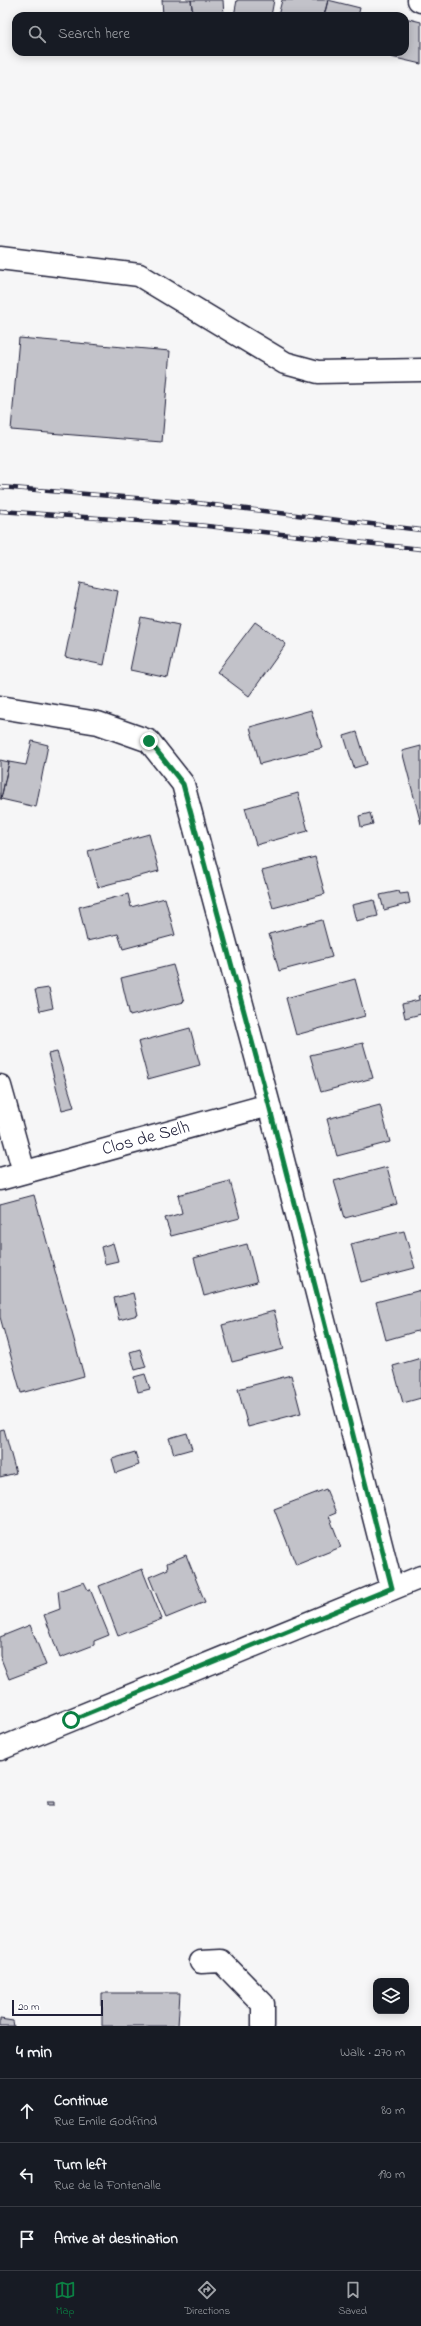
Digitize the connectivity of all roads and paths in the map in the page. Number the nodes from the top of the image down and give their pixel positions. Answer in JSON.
{"nodes":[{"id":1,"x":0,"y":258,"type":"edge"},
{"id":2,"x":421,"y":370,"type":"edge"},
{"id":3,"x":0,"y":707,"type":"edge"},
{"id":4,"x":0,"y":1086,"type":"edge"},
{"id":5,"x":269,"y":1105,"type":"junction"},
{"id":6,"x":24,"y":1172,"type":"junction"},
{"id":7,"x":0,"y":1179,"type":"edge"},
{"id":8,"x":421,"y":1577,"type":"edge"},
{"id":9,"x":392,"y":1588,"type":"junction"},
{"id":10,"x":0,"y":1748,"type":"edge"},
{"id":11,"x":201,"y":1962,"type":"dead end"},
{"id":12,"x":263,"y":2026,"type":"edge"}],
"edges":[{"from":1,"to":2,"type":"street"},
{"from":3,"to":5,"type":"street"},
{"from":4,"to":6,"type":"street"},
{"from":5,"to":6,"type":"street","name":"Clos de Selh"},
{"from":5,"to":9,"type":"street"},
{"from":6,"to":7,"type":"street","name":"Clos de Selh"},
{"from":8,"to":9,"type":"street"},
{"from":9,"to":10,"type":"street"},
{"from":11,"to":12,"type":"street"}]}
